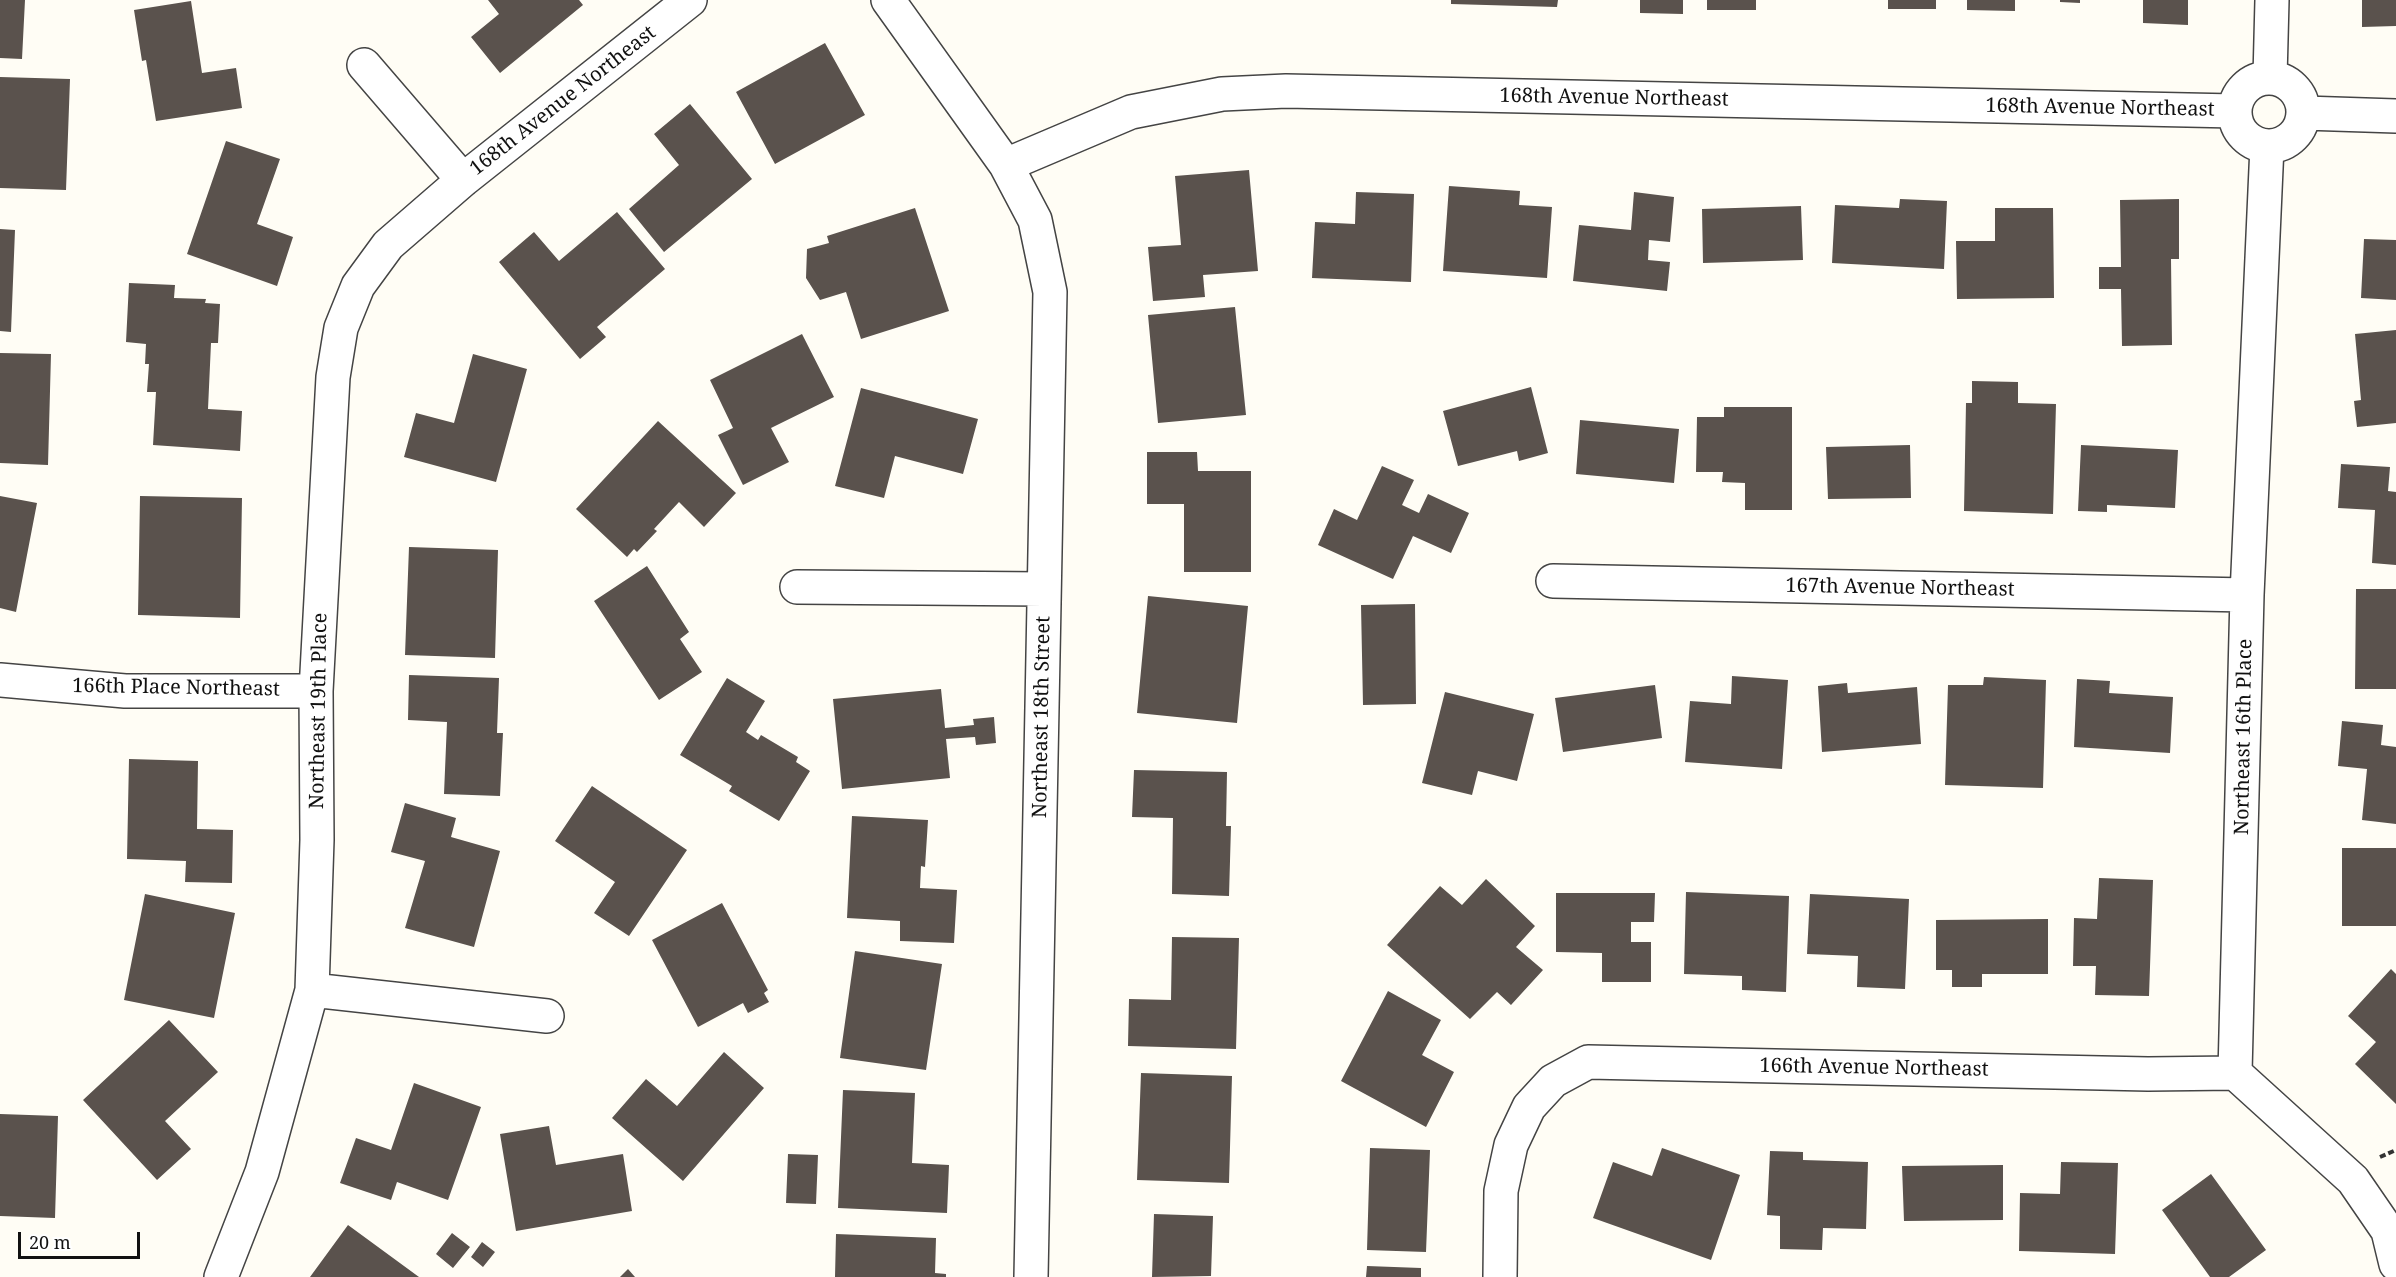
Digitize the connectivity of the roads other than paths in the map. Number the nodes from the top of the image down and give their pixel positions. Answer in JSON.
{"nodes":[{"id":1,"x":690,"y":0,"type":"edge"},
{"id":2,"x":888,"y":0,"type":"edge"},
{"id":3,"x":2272,"y":0,"type":"edge"},
{"id":4,"x":364,"y":65,"type":"dead end"},
{"id":5,"x":2270,"y":78,"type":"junction"},
{"id":6,"x":2235,"y":111,"type":"junction"},
{"id":7,"x":2304,"y":113,"type":"junction"},
{"id":8,"x":2396,"y":116,"type":"edge"},
{"id":9,"x":2267,"y":146,"type":"junction"},
{"id":10,"x":1006,"y":165,"type":"junction"},
{"id":11,"x":463,"y":180,"type":"junction"},
{"id":12,"x":1554,"y":581,"type":"dead end"},
{"id":13,"x":797,"y":586,"type":"dead end"},
{"id":14,"x":1043,"y":589,"type":"junction"},
{"id":15,"x":2247,"y":595,"type":"junction"},
{"id":16,"x":0,"y":680,"type":"edge"},
{"id":17,"x":316,"y":691,"type":"junction"},
{"id":18,"x":312,"y":990,"type":"junction"},
{"id":19,"x":547,"y":1016,"type":"dead end"},
{"id":20,"x":2235,"y":1073,"type":"junction"},
{"id":21,"x":2396,"y":1264,"type":"edge"},
{"id":22,"x":221,"y":1277,"type":"edge"},
{"id":23,"x":1030,"y":1277,"type":"edge"},
{"id":24,"x":1500,"y":1277,"type":"edge"}],
"edges":[{"from":1,"to":11,"type":"street","name":"168th Avenue Northeast"},
{"from":2,"to":10,"type":"street"},
{"from":3,"to":5,"type":"street"},
{"from":4,"to":11,"type":"street"},
{"from":5,"to":6,"type":"street"},
{"from":5,"to":7,"type":"street"},
{"from":6,"to":9,"type":"street"},
{"from":6,"to":10,"type":"street","name":"168th Avenue Northeast"},
{"from":7,"to":8,"type":"street"},
{"from":7,"to":9,"type":"street"},
{"from":9,"to":15,"type":"street","name":"Northeast 16th Place"},
{"from":10,"to":14,"type":"street","name":"Northeast 18th Street"},
{"from":11,"to":17,"type":"street","name":"Northeast 19th Place"},
{"from":12,"to":15,"type":"street","name":"167th Avenue Northeast"},
{"from":13,"to":14,"type":"street"},
{"from":14,"to":23,"type":"street","name":"Northeast 18th Street"},
{"from":15,"to":20,"type":"street","name":"Northeast 16th Place"},
{"from":16,"to":17,"type":"street","name":"166th Place Northeast"},
{"from":17,"to":18,"type":"street","name":"Northeast 19th Place"},
{"from":18,"to":19,"type":"street"},
{"from":18,"to":22,"type":"street","name":"Northeast 19th Place"},
{"from":20,"to":21,"type":"street"},
{"from":20,"to":24,"type":"street","name":"166th Avenue Northeast"}]}
